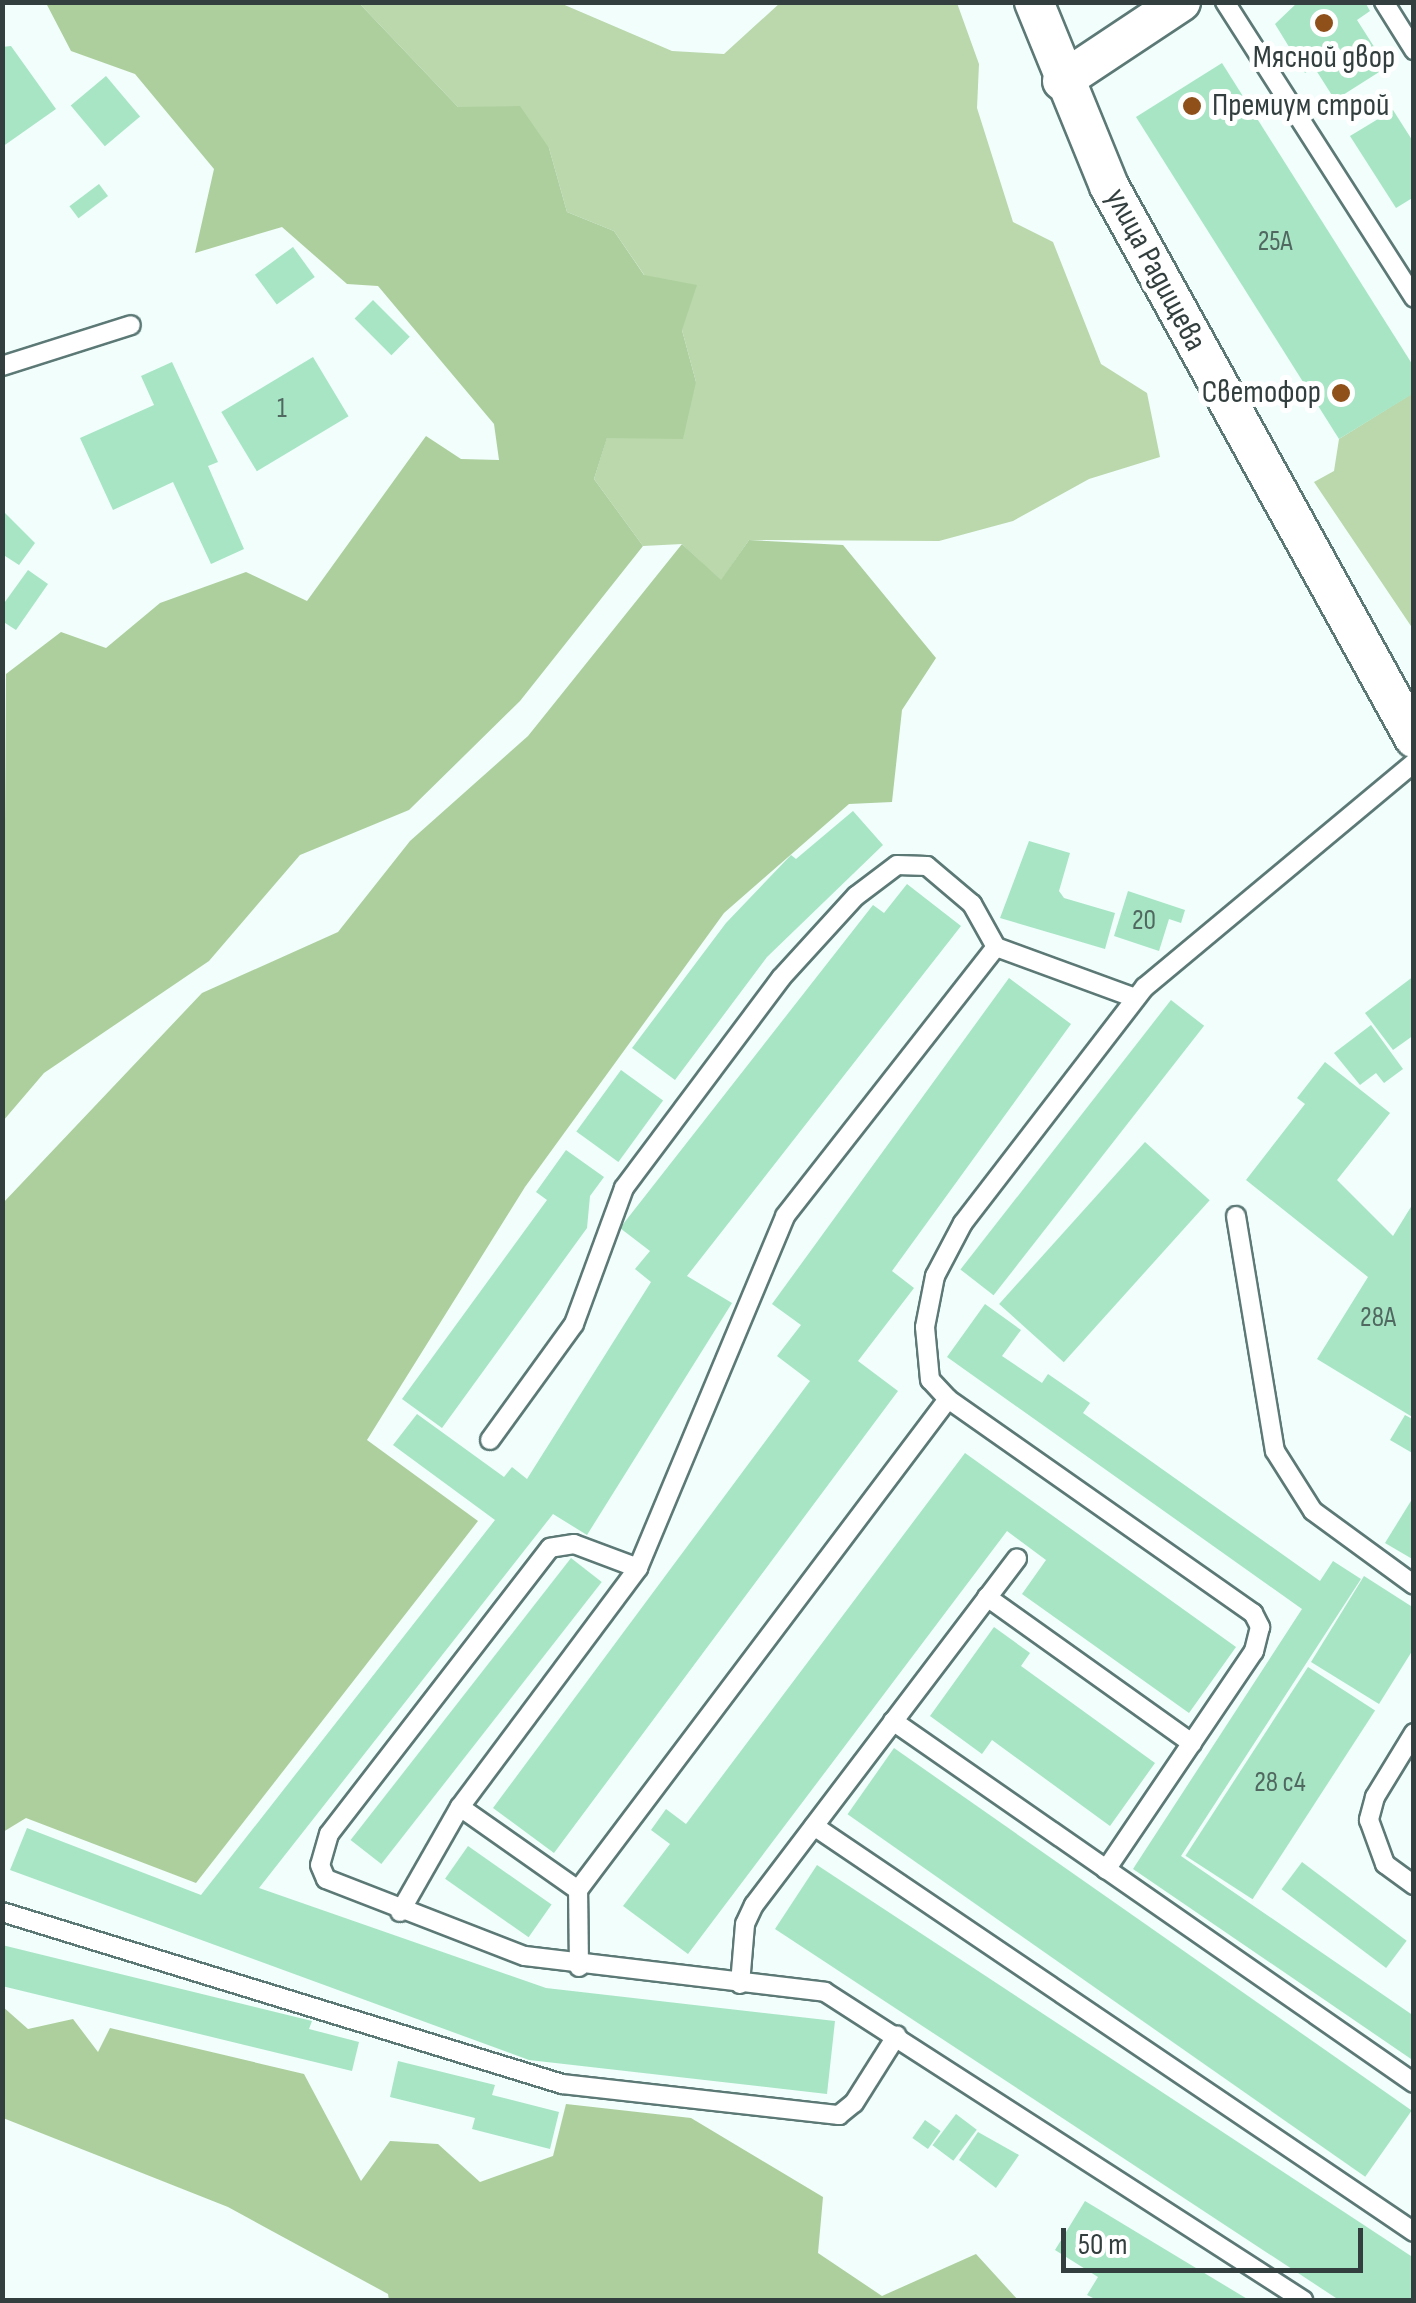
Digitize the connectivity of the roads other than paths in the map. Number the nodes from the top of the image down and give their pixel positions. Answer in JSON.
{"nodes":[{"id":1,"x":1034,"y":2,"type":"edge"},
{"id":2,"x":1180,"y":2,"type":"edge"},
{"id":3,"x":1225,"y":2,"type":"edge"},
{"id":4,"x":1384,"y":2,"type":"edge"},
{"id":5,"x":1414,"y":50,"type":"edge"},
{"id":6,"x":1062,"y":81,"type":"junction"},
{"id":7,"x":1414,"y":298,"type":"edge"},
{"id":8,"x":131,"y":326,"type":"dead end"},
{"id":9,"x":2,"y":366,"type":"edge"},
{"id":10,"x":1414,"y":738,"type":"edge"},
{"id":11,"x":1414,"y":762,"type":"edge"},
{"id":12,"x":996,"y":948,"type":"junction"},
{"id":13,"x":1135,"y":998,"type":"junction"},
{"id":14,"x":1236,"y":1216,"type":"dead end"},
{"id":15,"x":948,"y":1399,"type":"junction"},
{"id":16,"x":490,"y":1440,"type":"dead end"},
{"id":17,"x":1017,"y":1558,"type":"dead end"},
{"id":18,"x":638,"y":1568,"type":"junction"},
{"id":19,"x":1414,"y":1585,"type":"edge"},
{"id":20,"x":987,"y":1597,"type":"junction"},
{"id":21,"x":893,"y":1721,"type":"junction"},
{"id":22,"x":1414,"y":1733,"type":"edge"},
{"id":23,"x":1192,"y":1743,"type":"junction"},
{"id":24,"x":460,"y":1807,"type":"junction"},
{"id":25,"x":814,"y":1826,"type":"junction"},
{"id":26,"x":1106,"y":1870,"type":"junction"},
{"id":27,"x":1414,"y":1885,"type":"edge"},
{"id":28,"x":578,"y":1890,"type":"junction"},
{"id":29,"x":2,"y":1912,"type":"edge"},
{"id":30,"x":400,"y":1912,"type":"junction"},
{"id":31,"x":579,"y":1967,"type":"junction"},
{"id":32,"x":740,"y":1984,"type":"junction"},
{"id":33,"x":897,"y":2034,"type":"junction"},
{"id":34,"x":1414,"y":2083,"type":"edge"},
{"id":35,"x":1414,"y":2232,"type":"edge"},
{"id":36,"x":1303,"y":2300,"type":"edge"}],
"edges":[{"from":1,"to":6,"type":"street","name":"улица Радищева"},
{"from":2,"to":6,"type":"street"},
{"from":3,"to":7,"type":"lane"},
{"from":4,"to":5,"type":"lane"},
{"from":6,"to":10,"type":"street","name":"улица Радищева"},
{"from":8,"to":9,"type":"lane"},
{"from":11,"to":13,"type":"lane"},
{"from":12,"to":13,"type":"lane"},
{"from":12,"to":16,"type":"lane"},
{"from":12,"to":18,"type":"lane"},
{"from":13,"to":15,"type":"lane"},
{"from":14,"to":19,"type":"lane"},
{"from":15,"to":23,"type":"lane"},
{"from":15,"to":28,"type":"lane"},
{"from":17,"to":20,"type":"lane"},
{"from":18,"to":24,"type":"lane"},
{"from":18,"to":30,"type":"lane"},
{"from":20,"to":21,"type":"lane"},
{"from":20,"to":23,"type":"lane"},
{"from":21,"to":25,"type":"lane"},
{"from":21,"to":26,"type":"lane"},
{"from":22,"to":27,"type":"lane"},
{"from":23,"to":26,"type":"lane"},
{"from":24,"to":28,"type":"lane"},
{"from":24,"to":30,"type":"lane"},
{"from":25,"to":32,"type":"lane"},
{"from":25,"to":35,"type":"lane"},
{"from":26,"to":34,"type":"lane"},
{"from":28,"to":31,"type":"lane"},
{"from":29,"to":33,"type":"lane"},
{"from":30,"to":31,"type":"lane"},
{"from":31,"to":32,"type":"lane"},
{"from":32,"to":33,"type":"lane"},
{"from":33,"to":36,"type":"lane"}]}
